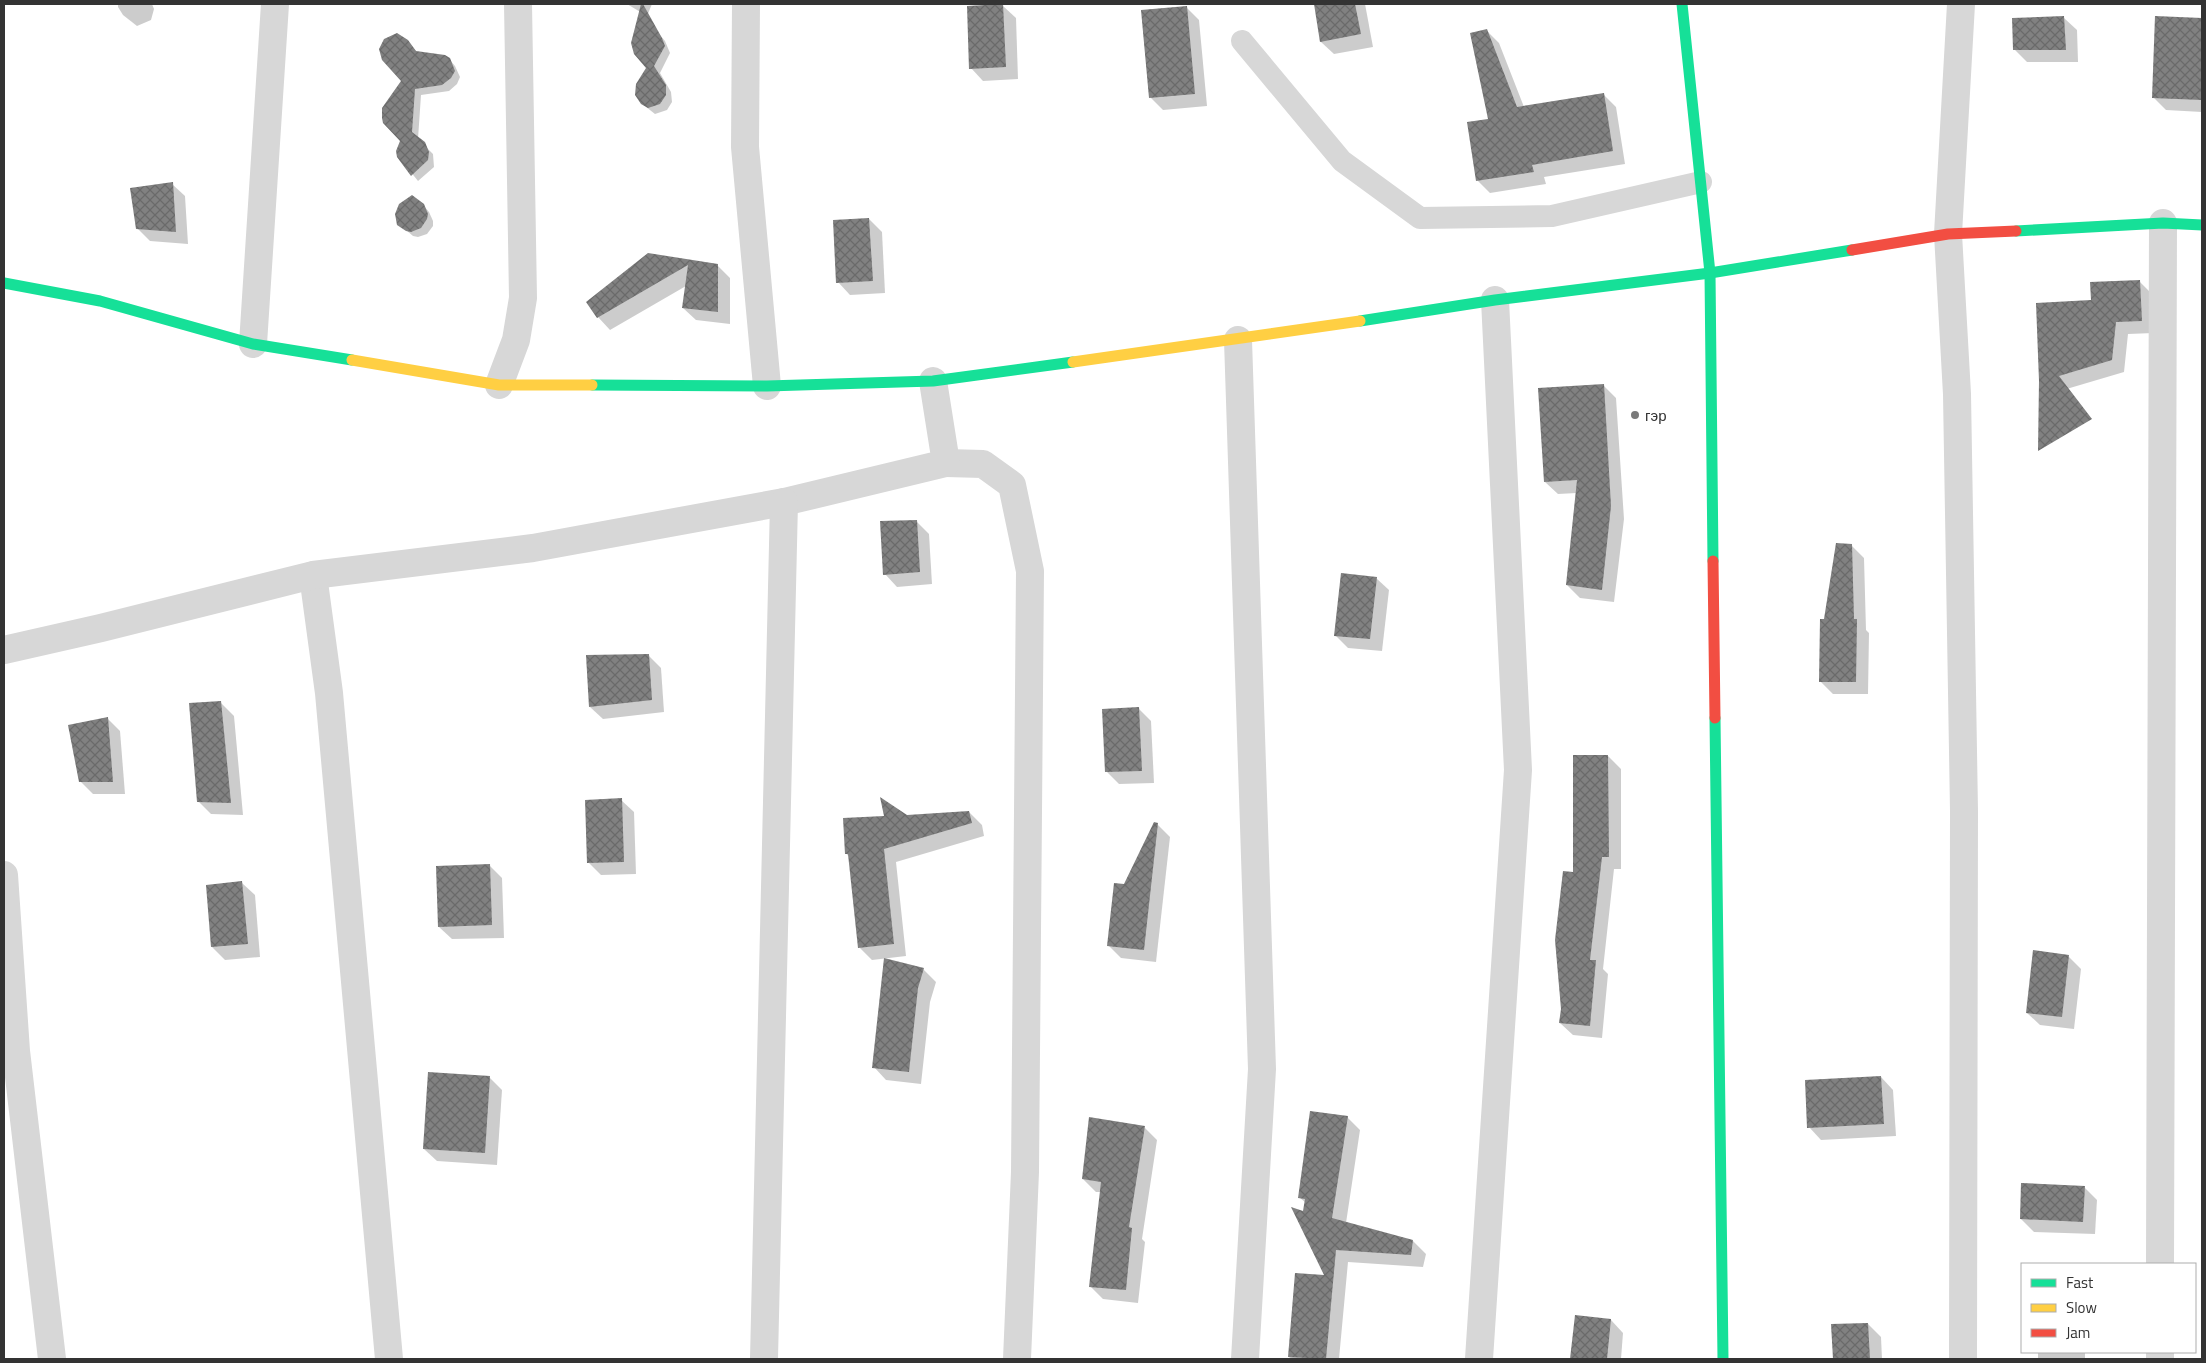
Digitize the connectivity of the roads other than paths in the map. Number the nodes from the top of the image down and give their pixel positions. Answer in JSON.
{"nodes":[{"id":1,"x":275,"y":4,"type":"edge"},
{"id":2,"x":518,"y":4,"type":"edge"},
{"id":3,"x":746,"y":4,"type":"edge"},
{"id":4,"x":1682,"y":4,"type":"edge"},
{"id":5,"x":1960,"y":4,"type":"edge"},
{"id":6,"x":1242,"y":41,"type":"dead end"},
{"id":7,"x":1701,"y":182,"type":"junction"},
{"id":8,"x":2163,"y":223,"type":"junction"},
{"id":9,"x":2202,"y":224,"type":"edge"},
{"id":10,"x":1948,"y":234,"type":"junction"},
{"id":11,"x":1710,"y":273,"type":"junction"},
{"id":12,"x":4,"y":283,"type":"edge"},
{"id":13,"x":1495,"y":300,"type":"junction"},
{"id":14,"x":1238,"y":340,"type":"junction"},
{"id":15,"x":253,"y":344,"type":"junction"},
{"id":16,"x":933,"y":381,"type":"junction"},
{"id":17,"x":499,"y":385,"type":"junction"},
{"id":18,"x":767,"y":386,"type":"junction"},
{"id":19,"x":946,"y":463,"type":"junction"},
{"id":20,"x":784,"y":502,"type":"junction"},
{"id":21,"x":313,"y":575,"type":"junction"},
{"id":22,"x":4,"y":650,"type":"edge"},
{"id":23,"x":4,"y":875,"type":"edge"},
{"id":24,"x":2160,"y":1263,"type":"edge"},
{"id":25,"x":52,"y":1359,"type":"edge"},
{"id":26,"x":389,"y":1359,"type":"edge"},
{"id":27,"x":764,"y":1359,"type":"edge"},
{"id":28,"x":1017,"y":1359,"type":"edge"},
{"id":29,"x":1245,"y":1359,"type":"edge"},
{"id":30,"x":1479,"y":1359,"type":"edge"},
{"id":31,"x":1723,"y":1359,"type":"edge"},
{"id":32,"x":1963,"y":1359,"type":"edge"}],
"edges":[{"from":1,"to":15,"type":"street"},
{"from":2,"to":17,"type":"street"},
{"from":3,"to":18,"type":"street"},
{"from":4,"to":7,"type":"street"},
{"from":5,"to":10,"type":"street"},
{"from":6,"to":7,"type":"lane"},
{"from":7,"to":11,"type":"street"},
{"from":8,"to":9,"type":"street"},
{"from":8,"to":10,"type":"street"},
{"from":8,"to":24,"type":"street"},
{"from":10,"to":11,"type":"street"},
{"from":10,"to":32,"type":"street"},
{"from":11,"to":13,"type":"street"},
{"from":11,"to":31,"type":"street"},
{"from":12,"to":15,"type":"street"},
{"from":13,"to":14,"type":"street"},
{"from":13,"to":30,"type":"street"},
{"from":14,"to":16,"type":"street"},
{"from":14,"to":29,"type":"street"},
{"from":15,"to":17,"type":"street"},
{"from":16,"to":18,"type":"street"},
{"from":16,"to":19,"type":"street"},
{"from":17,"to":18,"type":"street"},
{"from":19,"to":20,"type":"street"},
{"from":19,"to":28,"type":"street"},
{"from":20,"to":21,"type":"street"},
{"from":20,"to":27,"type":"street"},
{"from":21,"to":22,"type":"street"},
{"from":21,"to":26,"type":"street"},
{"from":23,"to":25,"type":"street"}]}
